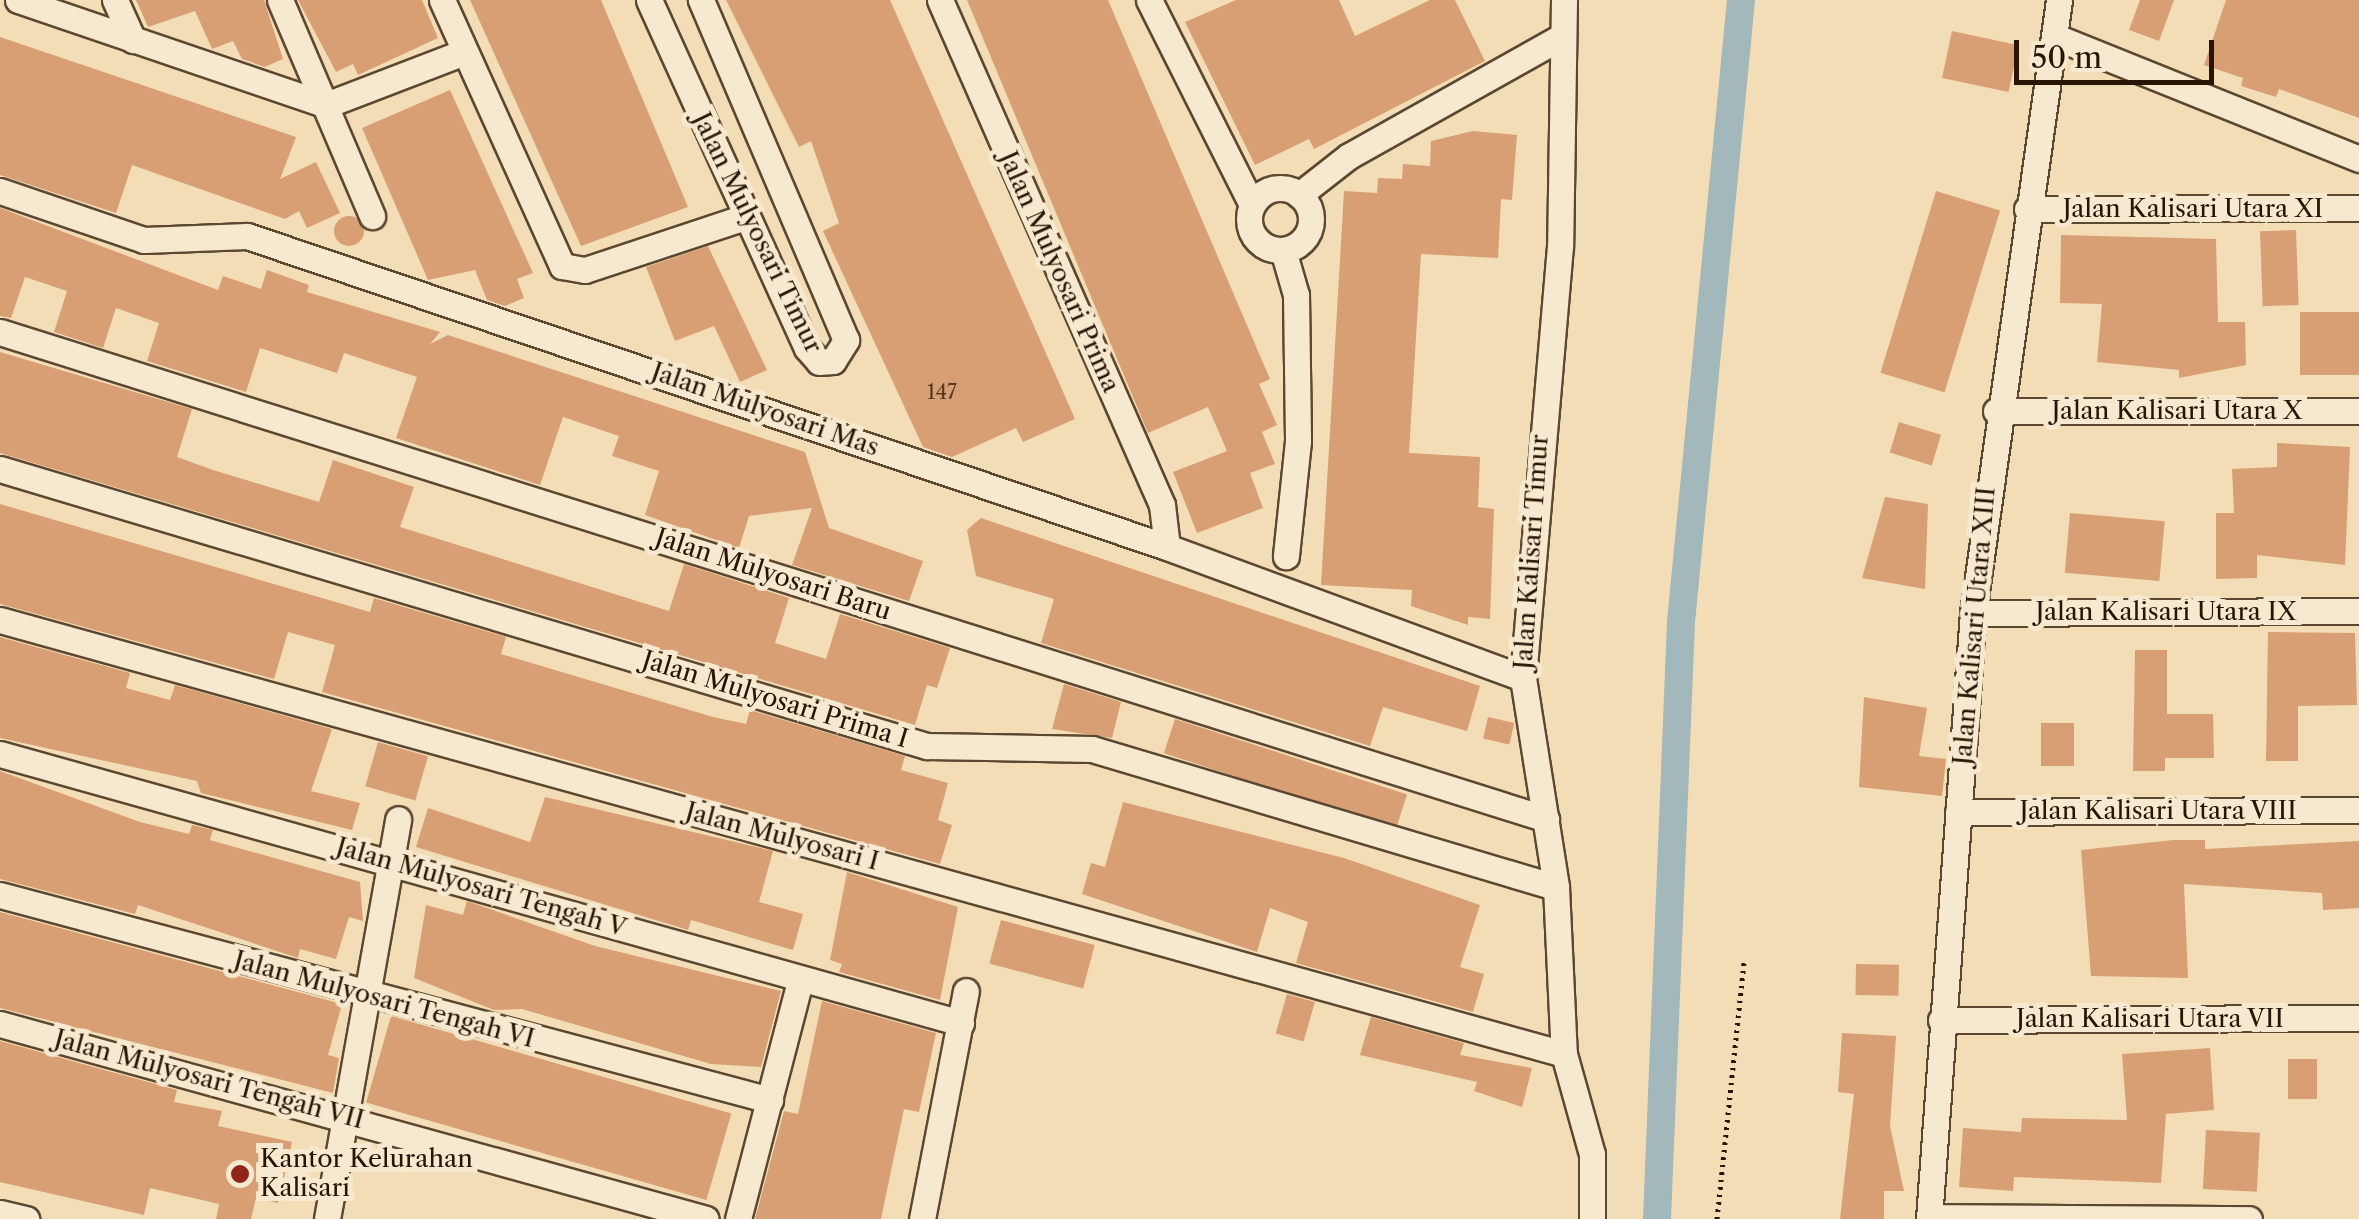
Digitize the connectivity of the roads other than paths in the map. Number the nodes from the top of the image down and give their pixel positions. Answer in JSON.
{"nodes":[{"id":1,"x":18,"y":0,"type":"edge"},
{"id":2,"x":115,"y":0,"type":"edge"},
{"id":3,"x":280,"y":0,"type":"edge"},
{"id":4,"x":442,"y":0,"type":"edge"},
{"id":5,"x":648,"y":0,"type":"edge"},
{"id":6,"x":701,"y":0,"type":"edge"},
{"id":7,"x":940,"y":0,"type":"edge"},
{"id":8,"x":1564,"y":0,"type":"edge"},
{"id":9,"x":2059,"y":0,"type":"edge"},
{"id":10,"x":1156,"y":2,"type":"edge"},
{"id":11,"x":2056,"y":37,"type":"junction"},
{"id":12,"x":134,"y":40,"type":"junction"},
{"id":13,"x":1554,"y":41,"type":"junction"},
{"id":14,"x":464,"y":52,"type":"junction"},
{"id":15,"x":326,"y":105,"type":"junction"},
{"id":16,"x":2359,"y":160,"type":"edge"},
{"id":17,"x":0,"y":191,"type":"edge"},
{"id":18,"x":1299,"y":195,"type":"junction"},
{"id":19,"x":1252,"y":206,"type":"junction"},
{"id":20,"x":2359,"y":208,"type":"edge"},
{"id":21,"x":2027,"y":209,"type":"junction"},
{"id":22,"x":372,"y":216,"type":"dead end"},
{"id":23,"x":746,"y":218,"type":"junction"},
{"id":24,"x":1283,"y":250,"type":"junction"},
{"id":25,"x":0,"y":332,"type":"edge"},
{"id":26,"x":1996,"y":411,"type":"junction"},
{"id":27,"x":2359,"y":411,"type":"edge"},
{"id":28,"x":0,"y":469,"type":"edge"},
{"id":29,"x":1167,"y":546,"type":"junction"},
{"id":30,"x":1286,"y":556,"type":"dead end"},
{"id":31,"x":2359,"y":611,"type":"edge"},
{"id":32,"x":1973,"y":613,"type":"junction"},
{"id":33,"x":0,"y":620,"type":"edge"},
{"id":34,"x":1523,"y":678,"type":"junction"},
{"id":35,"x":0,"y":754,"type":"edge"},
{"id":36,"x":2359,"y":810,"type":"edge"},
{"id":37,"x":1958,"y":812,"type":"junction"},
{"id":38,"x":398,"y":819,"type":"dead end"},
{"id":39,"x":1546,"y":819,"type":"junction"},
{"id":40,"x":390,"y":860,"type":"junction"},
{"id":41,"x":1556,"y":887,"type":"junction"},
{"id":42,"x":0,"y":895,"type":"edge"},
{"id":43,"x":800,"y":981,"type":"junction"},
{"id":44,"x":966,"y":991,"type":"dead end"},
{"id":45,"x":366,"y":998,"type":"junction"},
{"id":46,"x":2359,"y":1018,"type":"edge"},
{"id":47,"x":1940,"y":1020,"type":"junction"},
{"id":48,"x":961,"y":1023,"type":"junction"},
{"id":49,"x":0,"y":1024,"type":"edge"},
{"id":50,"x":1564,"y":1054,"type":"junction"},
{"id":51,"x":770,"y":1100,"type":"junction"},
{"id":52,"x":345,"y":1117,"type":"junction"},
{"id":53,"x":0,"y":1213,"type":"edge"},
{"id":54,"x":335,"y":1218,"type":"edge"},
{"id":55,"x":1929,"y":1218,"type":"edge"},
{"id":56,"x":26,"y":1219,"type":"edge"},
{"id":57,"x":706,"y":1219,"type":"edge"},
{"id":58,"x":738,"y":1219,"type":"edge"},
{"id":59,"x":922,"y":1219,"type":"edge"},
{"id":60,"x":1592,"y":1219,"type":"edge"},
{"id":61,"x":2248,"y":1219,"type":"edge"}],
"edges":[{"from":1,"to":12,"type":"street"},
{"from":2,"to":12,"type":"street"},
{"from":3,"to":15,"type":"street"},
{"from":4,"to":14,"type":"street"},
{"from":5,"to":23,"type":"street","name":"Jalan Mulyosari Timur"},
{"from":6,"to":23,"type":"street","name":"Jalan Mulyosari Timur"},
{"from":7,"to":29,"type":"street","name":"Jalan Mulyosari Prima"},
{"from":8,"to":13,"type":"street","name":"Jalan Kalisari Timur"},
{"from":9,"to":11,"type":"street","name":"Jalan Kalisari Utara XIII"},
{"from":10,"to":19,"type":"street"},
{"from":11,"to":16,"type":"street"},
{"from":11,"to":21,"type":"street","name":"Jalan Kalisari Utara XIII"},
{"from":12,"to":15,"type":"street"},
{"from":13,"to":18,"type":"street"},
{"from":13,"to":34,"type":"street","name":"Jalan Kalisari Timur"},
{"from":14,"to":15,"type":"street"},
{"from":14,"to":23,"type":"street"},
{"from":15,"to":22,"type":"street"},
{"from":17,"to":29,"type":"street","name":"Jalan Mulyosari Mas"},
{"from":18,"to":19,"type":"street"},
{"from":18,"to":24,"type":"street"},
{"from":19,"to":24,"type":"street"},
{"from":20,"to":21,"type":"street","name":"Jalan Kalisari Utara XI"},
{"from":21,"to":26,"type":"street","name":"Jalan Kalisari Utara XIII"},
{"from":24,"to":30,"type":"street"},
{"from":25,"to":39,"type":"street","name":"Jalan Mulyosari Baru"},
{"from":26,"to":27,"type":"street","name":"Jalan Kalisari Utara X"},
{"from":26,"to":32,"type":"street","name":"Jalan Kalisari Utara XIII"},
{"from":28,"to":41,"type":"street","name":"Jalan Mulyosari Prima I"},
{"from":29,"to":34,"type":"street","name":"Jalan Mulyosari Mas"},
{"from":31,"to":32,"type":"street","name":"Jalan Kalisari Utara IX"},
{"from":32,"to":37,"type":"street","name":"Jalan Kalisari Utara XIII"},
{"from":33,"to":50,"type":"street","name":"Jalan Mulyosari I"},
{"from":34,"to":39,"type":"street","name":"Jalan Kalisari Timur"},
{"from":35,"to":40,"type":"street","name":"Jalan Mulyosari Tengah V"},
{"from":36,"to":37,"type":"street","name":"Jalan Kalisari Utara VIII"},
{"from":37,"to":47,"type":"street","name":"Jalan Kalisari Utara XIII"},
{"from":38,"to":40,"type":"street"},
{"from":39,"to":41,"type":"street","name":"Jalan Kalisari Timur"},
{"from":40,"to":43,"type":"street","name":"Jalan Mulyosari Tengah V"},
{"from":40,"to":45,"type":"street"},
{"from":41,"to":50,"type":"street","name":"Jalan Kalisari Timur"},
{"from":42,"to":45,"type":"street","name":"Jalan Mulyosari Tengah VI"},
{"from":43,"to":48,"type":"street","name":"Jalan Mulyosari Tengah V"},
{"from":43,"to":51,"type":"street"},
{"from":44,"to":48,"type":"street"},
{"from":45,"to":51,"type":"street","name":"Jalan Mulyosari Tengah VI"},
{"from":45,"to":52,"type":"street"},
{"from":46,"to":47,"type":"street","name":"Jalan Kalisari Utara VII"},
{"from":47,"to":55,"type":"street","name":"Jalan Kalisari Utara XIII"},
{"from":48,"to":59,"type":"street"},
{"from":49,"to":52,"type":"street","name":"Jalan Mulyosari Tengah VII"},
{"from":50,"to":60,"type":"street","name":"Jalan Kalisari Timur"},
{"from":51,"to":58,"type":"street"},
{"from":52,"to":54,"type":"street"},
{"from":52,"to":57,"type":"street","name":"Jalan Mulyosari Tengah VII"},
{"from":53,"to":56,"type":"street"},
{"from":55,"to":61,"type":"street"}]}
